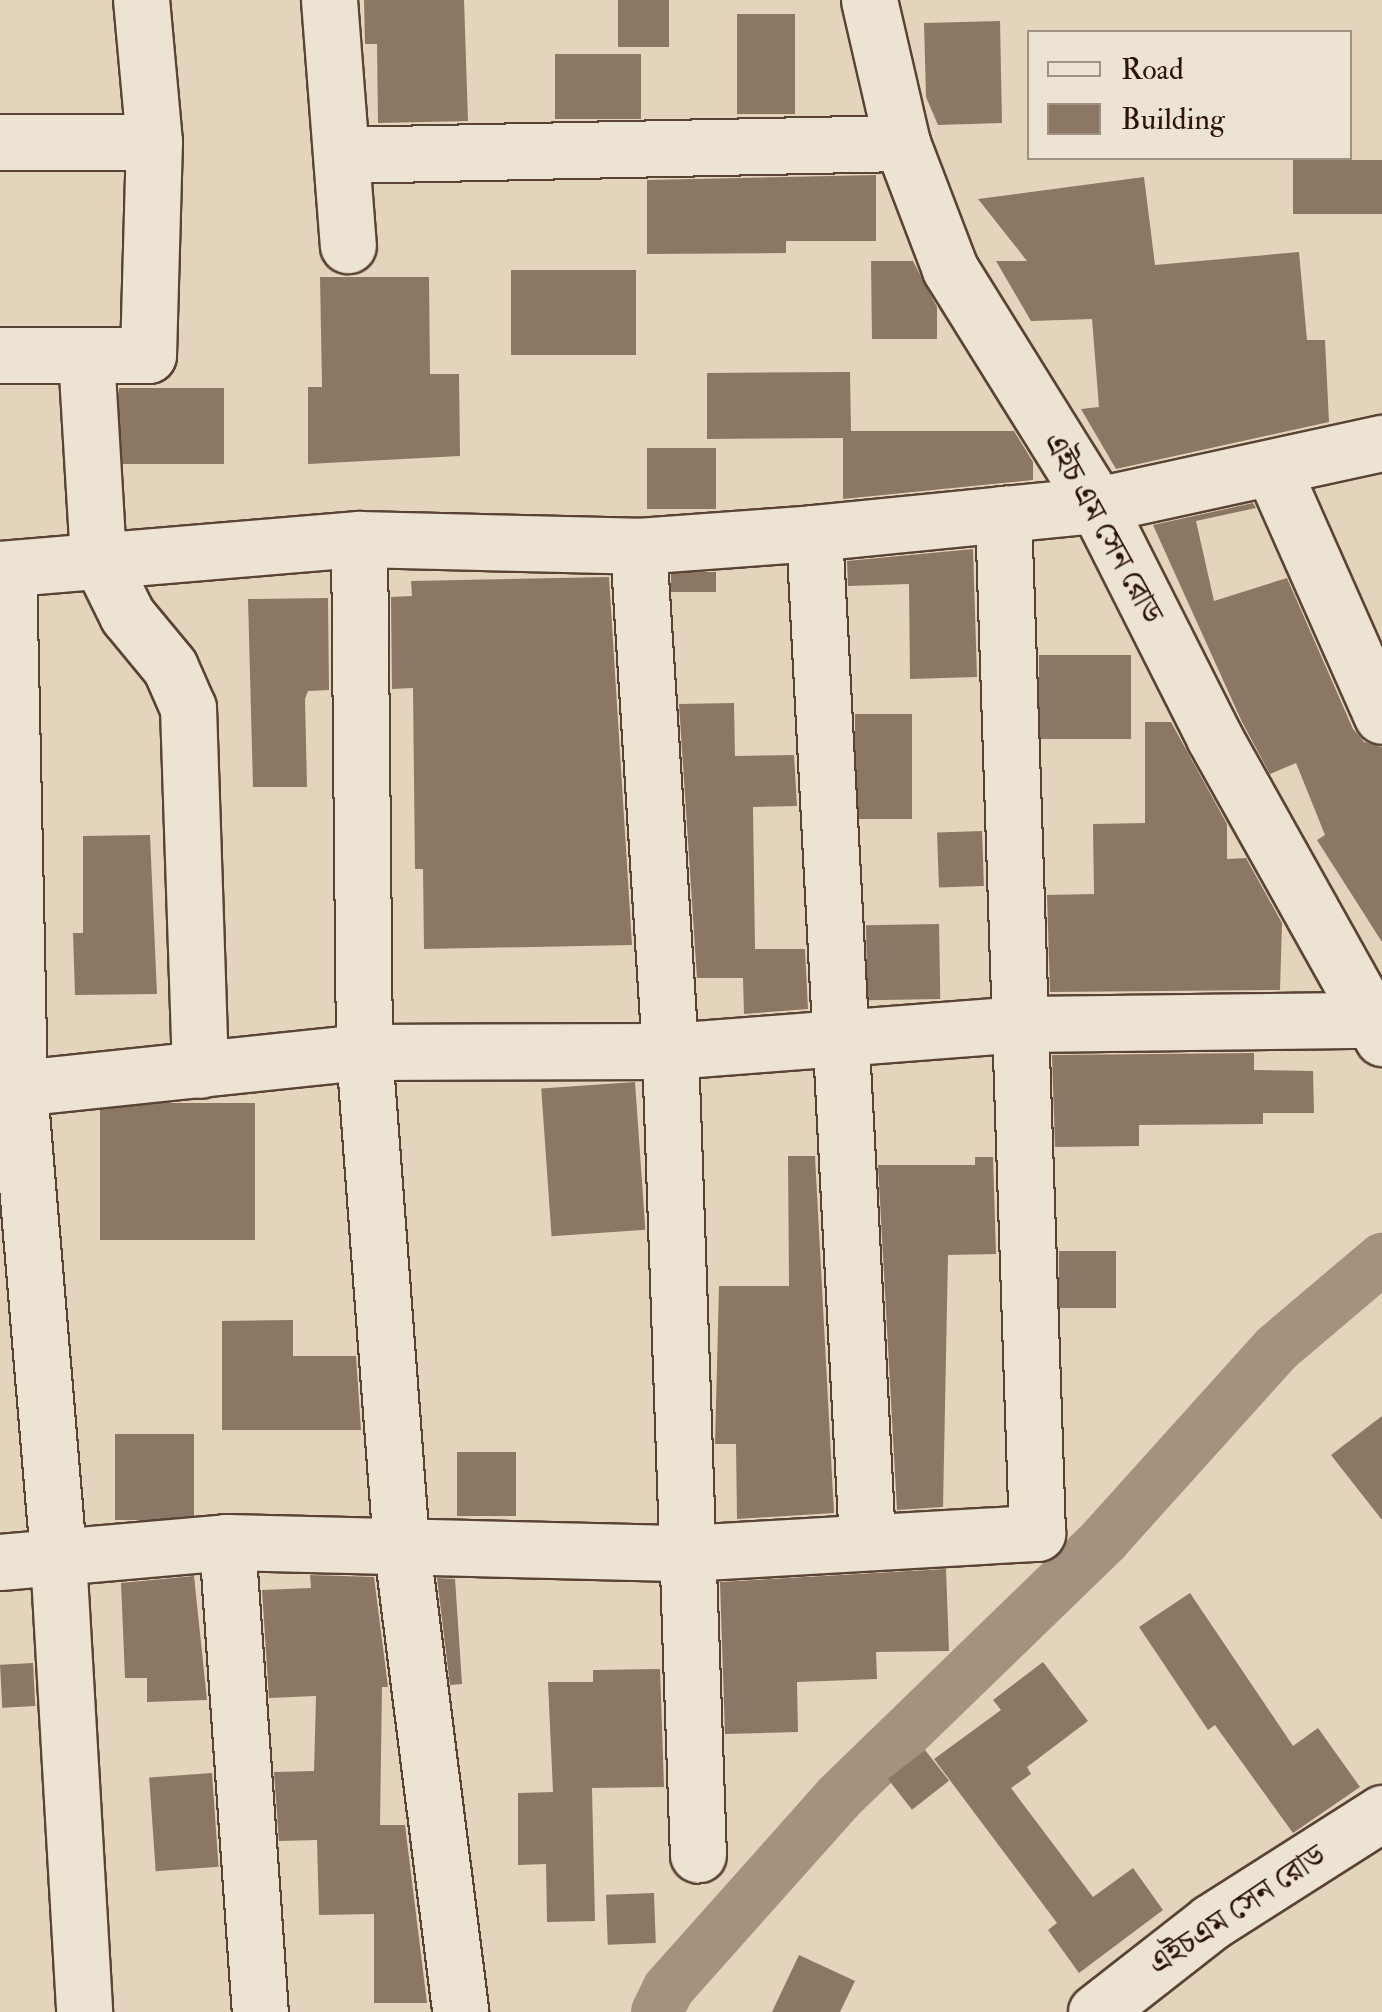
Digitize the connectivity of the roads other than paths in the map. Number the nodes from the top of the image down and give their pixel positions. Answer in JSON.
{"nodes":[{"id":1,"x":141,"y":0,"type":"edge"},
{"id":2,"x":328,"y":0,"type":"edge"},
{"id":3,"x":869,"y":0,"type":"edge"},
{"id":4,"x":0,"y":142,"type":"edge"},
{"id":5,"x":154,"y":142,"type":"junction"},
{"id":6,"x":902,"y":143,"type":"junction"},
{"id":7,"x":343,"y":154,"type":"junction"},
{"id":8,"x":348,"y":245,"type":"dead end"},
{"id":9,"x":0,"y":355,"type":"edge"},
{"id":10,"x":86,"y":356,"type":"junction"},
{"id":11,"x":1382,"y":443,"type":"edge"},
{"id":12,"x":1272,"y":468,"type":"junction"},
{"id":13,"x":1096,"y":505,"type":"junction"},
{"id":14,"x":1003,"y":514,"type":"junction"},
{"id":15,"x":814,"y":533,"type":"junction"},
{"id":16,"x":359,"y":539,"type":"junction"},
{"id":17,"x":638,"y":546,"type":"junction"},
{"id":18,"x":98,"y":556,"type":"junction"},
{"id":19,"x":4,"y":569,"type":"edge"},
{"id":20,"x":1382,"y":716,"type":"edge"},
{"id":21,"x":1024,"y":1024,"type":"junction"},
{"id":22,"x":1377,"y":1029,"type":"edge"},
{"id":23,"x":841,"y":1037,"type":"junction"},
{"id":24,"x":670,"y":1050,"type":"junction"},
{"id":25,"x":364,"y":1052,"type":"junction"},
{"id":26,"x":200,"y":1070,"type":"junction"},
{"id":27,"x":10,"y":1090,"type":"edge"},
{"id":28,"x":226,"y":1542,"type":"junction"},
{"id":29,"x":401,"y":1542,"type":"junction"},
{"id":30,"x":868,"y":1542,"type":"junction"},
{"id":31,"x":686,"y":1553,"type":"junction"},
{"id":32,"x":58,"y":1557,"type":"junction"},
{"id":33,"x":0,"y":1562,"type":"edge"},
{"id":34,"x":1382,"y":1814,"type":"edge"},
{"id":35,"x":698,"y":1855,"type":"dead end"},
{"id":36,"x":84,"y":2012,"type":"edge"},
{"id":37,"x":260,"y":2012,"type":"edge"},
{"id":38,"x":460,"y":2012,"type":"edge"},
{"id":39,"x":1096,"y":2012,"type":"edge"}],
"edges":[{"from":1,"to":5,"type":"street"},
{"from":2,"to":7,"type":"street"},
{"from":3,"to":6,"type":"street","name":"এইচ এম সেন রোড"},
{"from":4,"to":5,"type":"street"},
{"from":5,"to":10,"type":"street"},
{"from":6,"to":7,"type":"street"},
{"from":6,"to":13,"type":"street","name":"এইচ এম সেন রোড"},
{"from":7,"to":8,"type":"street"},
{"from":9,"to":10,"type":"street"},
{"from":10,"to":18,"type":"street"},
{"from":11,"to":12,"type":"street"},
{"from":12,"to":13,"type":"street"},
{"from":12,"to":20,"type":"street"},
{"from":13,"to":14,"type":"street"},
{"from":13,"to":22,"type":"street","name":"এইচ এম সেন রোড"},
{"from":14,"to":15,"type":"street"},
{"from":14,"to":21,"type":"street"},
{"from":15,"to":17,"type":"street"},
{"from":15,"to":23,"type":"street"},
{"from":16,"to":17,"type":"street"},
{"from":16,"to":18,"type":"street"},
{"from":16,"to":25,"type":"street"},
{"from":17,"to":24,"type":"street"},
{"from":18,"to":19,"type":"street"},
{"from":18,"to":26,"type":"street"},
{"from":19,"to":27,"type":"street"},
{"from":21,"to":22,"type":"street"},
{"from":21,"to":23,"type":"street"},
{"from":21,"to":30,"type":"street"},
{"from":23,"to":24,"type":"street"},
{"from":23,"to":30,"type":"street"},
{"from":24,"to":25,"type":"street"},
{"from":24,"to":31,"type":"street"},
{"from":25,"to":26,"type":"street"},
{"from":25,"to":29,"type":"street"},
{"from":26,"to":27,"type":"street"},
{"from":27,"to":32,"type":"street"},
{"from":28,"to":29,"type":"street"},
{"from":28,"to":32,"type":"street"},
{"from":28,"to":37,"type":"street"},
{"from":29,"to":31,"type":"street"},
{"from":29,"to":38,"type":"street"},
{"from":30,"to":31,"type":"street"},
{"from":31,"to":35,"type":"street"},
{"from":32,"to":33,"type":"street"},
{"from":32,"to":36,"type":"street"},
{"from":34,"to":39,"type":"street","name":"এইচএম সেন রোড"}]}
